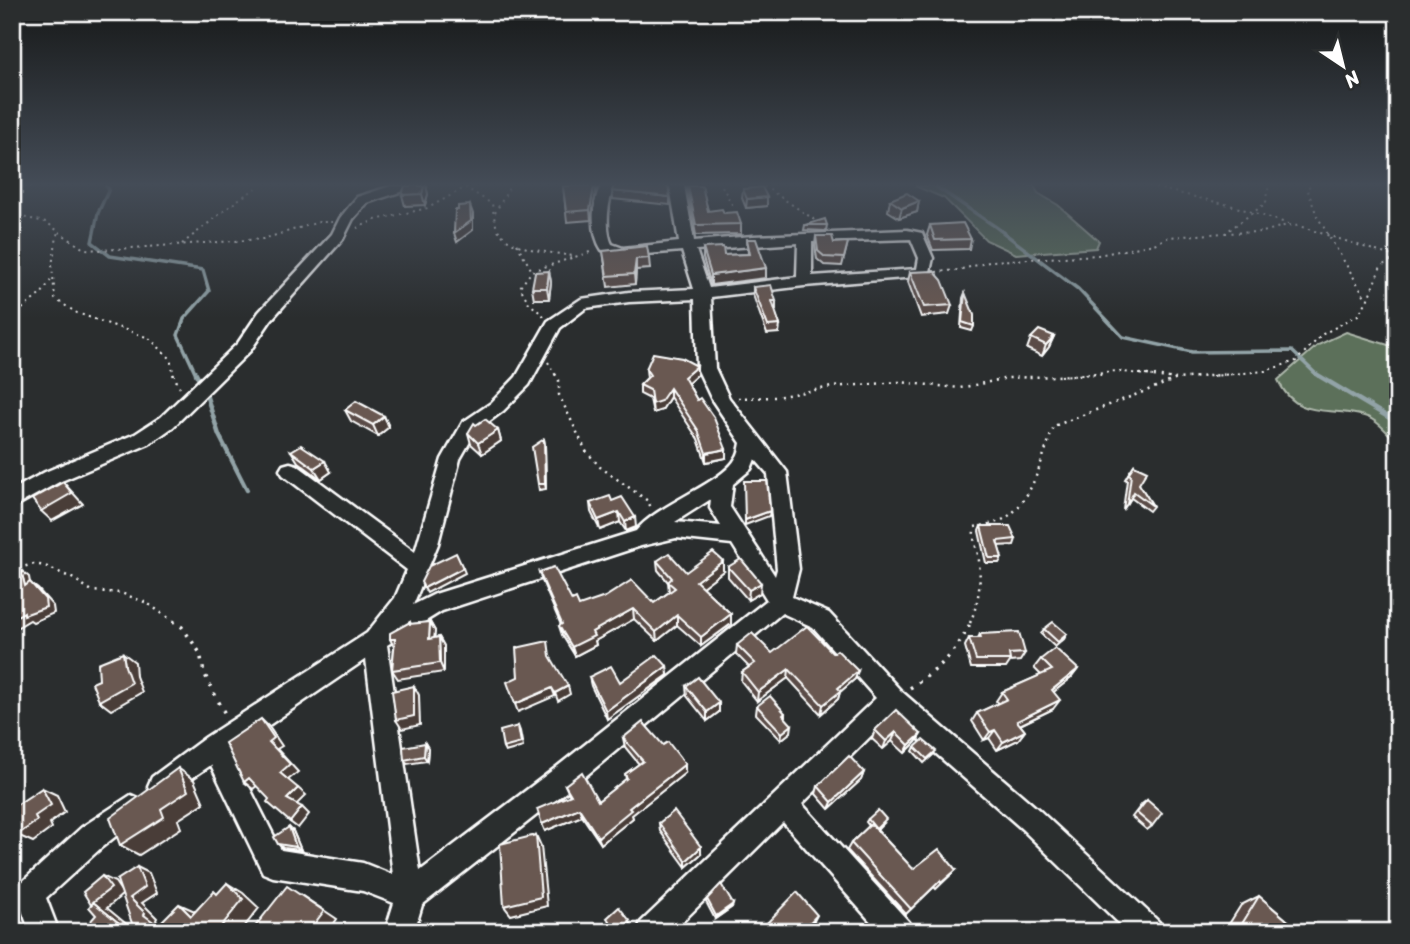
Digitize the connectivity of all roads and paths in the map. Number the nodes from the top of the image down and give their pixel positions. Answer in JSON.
{"nodes":[{"id":1,"x":203,"y":230,"type":"edge"},
{"id":2,"x":292,"y":230,"type":"edge"},
{"id":3,"x":341,"y":230,"type":"edge"},
{"id":4,"x":498,"y":230,"type":"edge"},
{"id":5,"x":602,"y":230,"type":"edge"},
{"id":6,"x":684,"y":230,"type":"edge"},
{"id":7,"x":828,"y":230,"type":"edge"},
{"id":8,"x":1229,"y":230,"type":"edge"},
{"id":9,"x":1270,"y":230,"type":"edge"},
{"id":10,"x":1311,"y":230,"type":"edge"},
{"id":11,"x":1326,"y":230,"type":"edge"},
{"id":12,"x":58,"y":231,"type":"joint"},
{"id":13,"x":1225,"y":233,"type":"junction"},
{"id":14,"x":1329,"y":236,"type":"junction"},
{"id":15,"x":838,"y":237,"type":"junction"},
{"id":16,"x":805,"y":238,"type":"junction"},
{"id":17,"x":182,"y":244,"type":"junction"},
{"id":18,"x":517,"y":244,"type":"junction"},
{"id":19,"x":687,"y":245,"type":"junction"},
{"id":20,"x":607,"y":247,"type":"junction"},
{"id":21,"x":576,"y":257,"type":"junction"},
{"id":22,"x":1397,"y":257,"type":"edge"},
{"id":23,"x":532,"y":271,"type":"junction"},
{"id":24,"x":924,"y":272,"type":"junction"},
{"id":25,"x":51,"y":280,"type":"junction"},
{"id":26,"x":804,"y":281,"type":"junction"},
{"id":27,"x":703,"y":293,"type":"junction"},
{"id":28,"x":1367,"y":301,"type":"junction"},
{"id":29,"x":12,"y":317,"type":"edge"},
{"id":30,"x":554,"y":325,"type":"junction"},
{"id":31,"x":539,"y":352,"type":"junction"},
{"id":32,"x":1177,"y":379,"type":"junction"},
{"id":33,"x":188,"y":400,"type":"junction"},
{"id":34,"x":721,"y":400,"type":"junction"},
{"id":35,"x":751,"y":442,"type":"junction"},
{"id":36,"x":290,"y":470,"type":"dead end"},
{"id":37,"x":724,"y":481,"type":"junction"},
{"id":38,"x":12,"y":500,"type":"edge"},
{"id":39,"x":649,"y":531,"type":"junction"},
{"id":40,"x":737,"y":536,"type":"junction"},
{"id":41,"x":418,"y":566,"type":"junction"},
{"id":42,"x":12,"y":570,"type":"edge"},
{"id":43,"x":780,"y":602,"type":"junction"},
{"id":44,"x":375,"y":640,"type":"junction"},
{"id":45,"x":892,"y":699,"type":"junction"},
{"id":46,"x":223,"y":741,"type":"junction"},
{"id":47,"x":784,"y":803,"type":"junction"},
{"id":48,"x":410,"y":896,"type":"junction"},
{"id":49,"x":21,"y":897,"type":"edge"},
{"id":50,"x":45,"y":932,"type":"edge"},
{"id":51,"x":398,"y":932,"type":"edge"},
{"id":52,"x":651,"y":932,"type":"edge"},
{"id":53,"x":899,"y":932,"type":"edge"},
{"id":54,"x":1149,"y":932,"type":"edge"}],
"edges":[{"from":1,"to":17,"type":"path"},
{"from":2,"to":17,"type":"path"},
{"from":3,"to":33,"type":"street"},
{"from":4,"to":18,"type":"path"},
{"from":5,"to":20,"type":"street"},
{"from":6,"to":19,"type":"street"},
{"from":7,"to":15,"type":"path"},
{"from":8,"to":13,"type":"path"},
{"from":9,"to":13,"type":"path"},
{"from":10,"to":14,"type":"path"},
{"from":11,"to":14,"type":"path"},
{"from":12,"to":17,"type":"path"},
{"from":12,"to":25,"type":"path"},
{"from":13,"to":24,"type":"path"},
{"from":14,"to":22,"type":"path"},
{"from":14,"to":28,"type":"path"},
{"from":15,"to":16,"type":"street"},
{"from":15,"to":24,"type":"street"},
{"from":16,"to":19,"type":"street"},
{"from":16,"to":26,"type":"street"},
{"from":18,"to":21,"type":"path"},
{"from":18,"to":23,"type":"path"},
{"from":19,"to":20,"type":"street"},
{"from":19,"to":27,"type":"street"},
{"from":20,"to":21,"type":"path"},
{"from":21,"to":23,"type":"path"},
{"from":22,"to":28,"type":"path"},
{"from":23,"to":30,"type":"path"},
{"from":24,"to":26,"type":"street"},
{"from":25,"to":29,"type":"path"},
{"from":25,"to":33,"type":"path"},
{"from":26,"to":27,"type":"street"},
{"from":27,"to":30,"type":"street"},
{"from":27,"to":34,"type":"street"},
{"from":28,"to":32,"type":"path"},
{"from":30,"to":31,"type":"street"},
{"from":31,"to":39,"type":"path"},
{"from":31,"to":41,"type":"street"},
{"from":32,"to":34,"type":"path"},
{"from":32,"to":45,"type":"path"},
{"from":33,"to":38,"type":"street"},
{"from":34,"to":35,"type":"street"},
{"from":35,"to":37,"type":"street"},
{"from":35,"to":43,"type":"street"},
{"from":36,"to":41,"type":"street"},
{"from":37,"to":39,"type":"street"},
{"from":37,"to":40,"type":"street"},
{"from":39,"to":40,"type":"street"},
{"from":39,"to":44,"type":"street"},
{"from":40,"to":43,"type":"street"},
{"from":41,"to":44,"type":"street"},
{"from":42,"to":46,"type":"path"},
{"from":43,"to":45,"type":"street"},
{"from":43,"to":48,"type":"street"},
{"from":44,"to":46,"type":"street"},
{"from":44,"to":48,"type":"street"},
{"from":45,"to":47,"type":"street"},
{"from":45,"to":54,"type":"street"},
{"from":46,"to":48,"type":"street"},
{"from":46,"to":49,"type":"street"},
{"from":47,"to":52,"type":"street"},
{"from":47,"to":53,"type":"street"},
{"from":48,"to":51,"type":"street"},
{"from":49,"to":50,"type":"street"}]}
